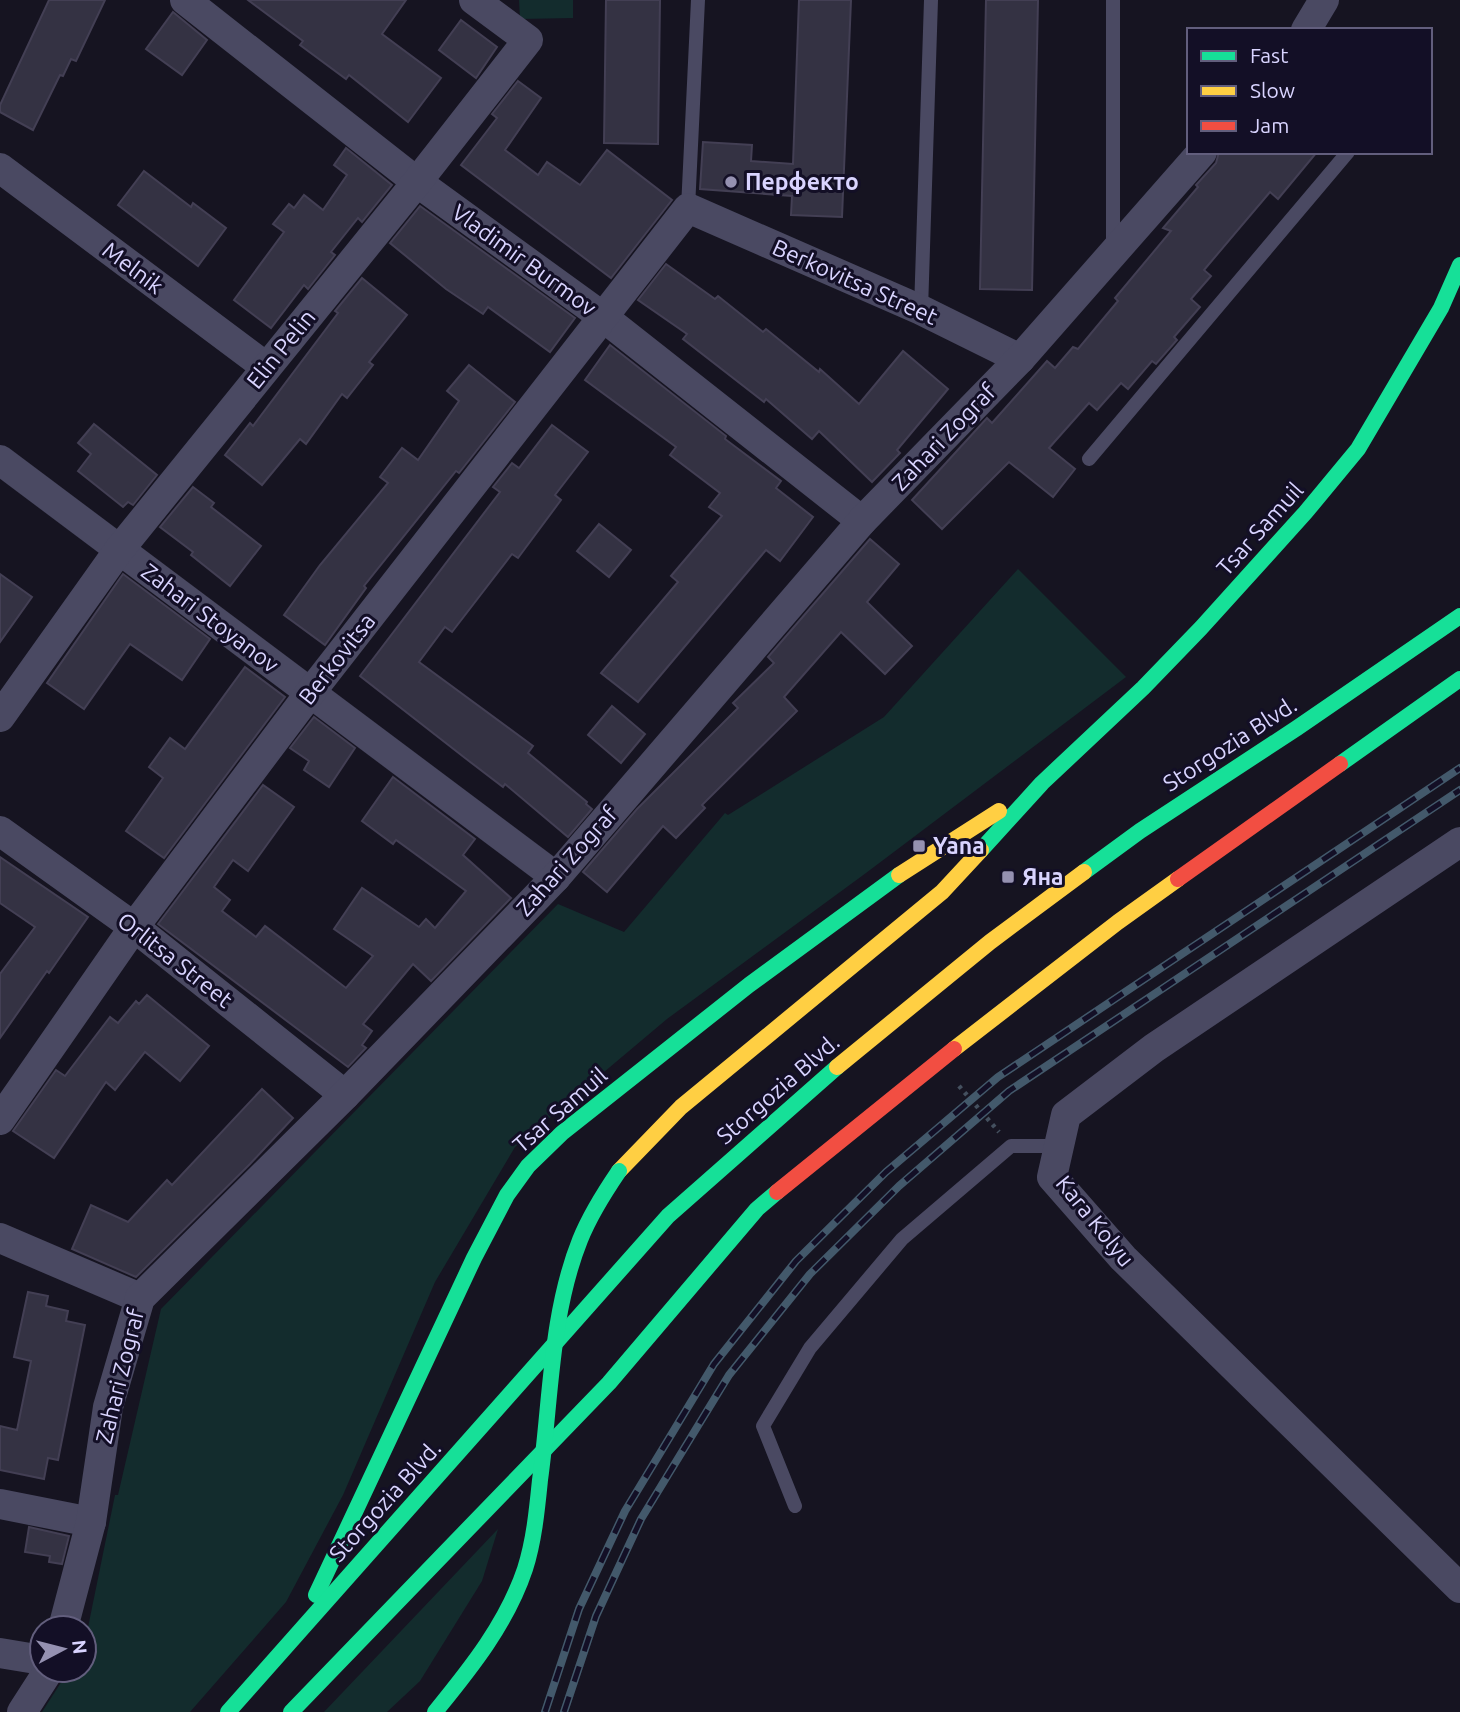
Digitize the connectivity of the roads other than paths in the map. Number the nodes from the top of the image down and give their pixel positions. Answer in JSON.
{"nodes":[{"id":1,"x":185,"y":0,"type":"edge"},
{"id":2,"x":474,"y":0,"type":"edge"},
{"id":3,"x":698,"y":0,"type":"edge"},
{"id":4,"x":931,"y":0,"type":"edge"},
{"id":5,"x":1113,"y":0,"type":"edge"},
{"id":6,"x":1324,"y":0,"type":"edge"},
{"id":7,"x":1307,"y":28,"type":"edge"},
{"id":8,"x":1200,"y":154,"type":"edge"},
{"id":9,"x":1347,"y":154,"type":"edge"},
{"id":10,"x":0,"y":168,"type":"edge"},
{"id":11,"x":416,"y":182,"type":"junction"},
{"id":12,"x":688,"y":208,"type":"junction"},
{"id":13,"x":1113,"y":255,"type":"junction"},
{"id":14,"x":1460,"y":265,"type":"edge"},
{"id":15,"x":921,"y":310,"type":"junction"},
{"id":16,"x":603,"y":317,"type":"junction"},
{"id":17,"x":1020,"y":359,"type":"junction"},
{"id":18,"x":266,"y":367,"type":"junction"},
{"id":19,"x":1089,"y":458,"type":"dead end"},
{"id":20,"x":0,"y":460,"type":"edge"},
{"id":21,"x":862,"y":521,"type":"junction"},
{"id":22,"x":119,"y":550,"type":"junction"},
{"id":23,"x":1460,"y":616,"type":"edge"},
{"id":24,"x":1460,"y":679,"type":"edge"},
{"id":25,"x":310,"y":692,"type":"junction"},
{"id":26,"x":0,"y":717,"type":"edge"},
{"id":27,"x":1042,"y":783,"type":"junction"},
{"id":28,"x":0,"y":831,"type":"edge"},
{"id":29,"x":1460,"y":842,"type":"edge"},
{"id":30,"x":556,"y":877,"type":"junction"},
{"id":31,"x":134,"y":927,"type":"junction"},
{"id":32,"x":345,"y":1095,"type":"junction"},
{"id":33,"x":0,"y":1120,"type":"edge"},
{"id":34,"x":1059,"y":1146,"type":"junction"},
{"id":35,"x":0,"y":1238,"type":"edge"},
{"id":36,"x":139,"y":1298,"type":"junction"},
{"id":37,"x":0,"y":1504,"type":"edge"},
{"id":38,"x":795,"y":1506,"type":"dead end"},
{"id":39,"x":92,"y":1522,"type":"junction"},
{"id":40,"x":1460,"y":1588,"type":"edge"},
{"id":41,"x":67,"y":1614,"type":"edge"},
{"id":42,"x":299,"y":1633,"type":"junction"},
{"id":43,"x":0,"y":1653,"type":"edge"},
{"id":44,"x":28,"y":1658,"type":"edge"},
{"id":45,"x":40,"y":1684,"type":"edge"},
{"id":46,"x":22,"y":1712,"type":"edge"},
{"id":47,"x":228,"y":1712,"type":"edge"},
{"id":48,"x":291,"y":1712,"type":"edge"},
{"id":49,"x":435,"y":1712,"type":"edge"}],
"edges":[{"from":1,"to":11,"type":"street","name":"Vladimir Burmov"},
{"from":2,"to":11,"type":"street","name":"Elin Pelin"},
{"from":3,"to":12,"type":"lane"},
{"from":4,"to":15,"type":"lane"},
{"from":5,"to":13,"type":"lane"},
{"from":6,"to":7,"type":"street"},
{"from":8,"to":13,"type":"street","name":"Zahari Zograf"},
{"from":9,"to":19,"type":"lane"},
{"from":10,"to":18,"type":"street","name":"Melnik"},
{"from":11,"to":16,"type":"street","name":"Vladimir Burmov"},
{"from":11,"to":18,"type":"street","name":"Elin Pelin"},
{"from":12,"to":15,"type":"street","name":"Berkovitsa Street"},
{"from":12,"to":16,"type":"street","name":"Berkovitsa"},
{"from":13,"to":17,"type":"street","name":"Zahari Zograf"},
{"from":14,"to":27,"type":"main road","name":"Tsar Samuil"},
{"from":15,"to":17,"type":"street","name":"Berkovitsa Street"},
{"from":16,"to":21,"type":"street","name":"Vladimir Burmov"},
{"from":16,"to":25,"type":"street","name":"Berkovitsa"},
{"from":17,"to":21,"type":"street","name":"Zahari Zograf"},
{"from":18,"to":22,"type":"street","name":"Elin Pelin"},
{"from":20,"to":22,"type":"street","name":"Zahari Stoyanov"},
{"from":21,"to":30,"type":"street","name":"Zahari Zograf"},
{"from":22,"to":25,"type":"street","name":"Zahari Stoyanov"},
{"from":22,"to":26,"type":"street","name":"Elin Pelin"},
{"from":23,"to":42,"type":"main road","name":"Storgozia Blvd."},
{"from":24,"to":48,"type":"main road"},
{"from":25,"to":30,"type":"street","name":"Zahari Stoyanov"},
{"from":25,"to":31,"type":"street","name":"Berkovitsa"},
{"from":27,"to":42,"type":"main road","name":"Tsar Samuil"},
{"from":27,"to":49,"type":"main road","name":"Tsar Samuil","bridge":true},
{"from":28,"to":31,"type":"street","name":"Orlitsa Street"},
{"from":29,"to":34,"type":"street","name":"Kara Kolyu"},
{"from":30,"to":32,"type":"street","name":"Zahari Zograf"},
{"from":31,"to":32,"type":"street","name":"Orlitsa Street"},
{"from":31,"to":33,"type":"street","name":"Berkovitsa"},
{"from":32,"to":36,"type":"street","name":"Zahari Zograf"},
{"from":34,"to":38,"type":"lane"},
{"from":34,"to":40,"type":"street","name":"Kara Kolyu"},
{"from":35,"to":36,"type":"street"},
{"from":36,"to":39,"type":"street","name":"Zahari Zograf"},
{"from":37,"to":39,"type":"street"},
{"from":39,"to":41,"type":"street","name":"Zahari Zograf"},
{"from":42,"to":47,"type":"main road","name":"Storgozia Blvd."},
{"from":43,"to":44,"type":"street"},
{"from":45,"to":46,"type":"street"}]}
